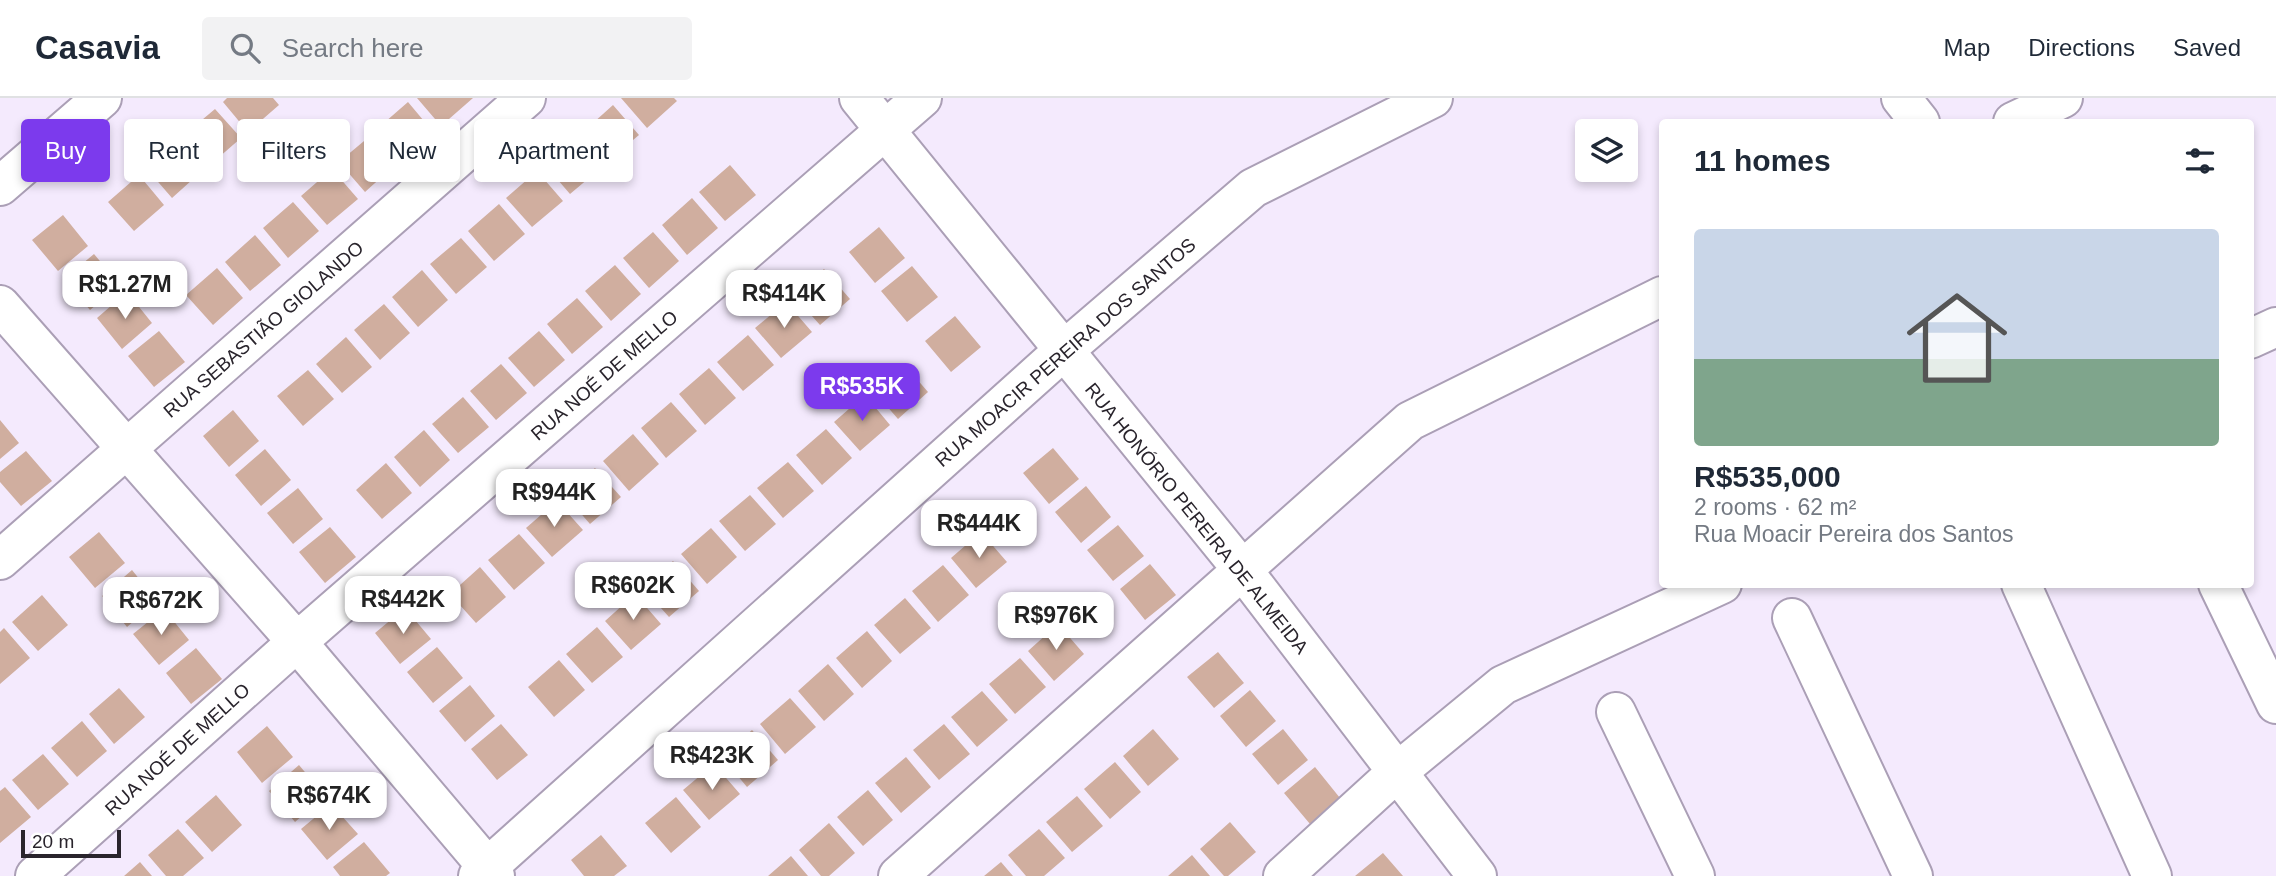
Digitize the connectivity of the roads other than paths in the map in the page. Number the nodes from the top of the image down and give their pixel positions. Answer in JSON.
{"nodes":[{"id":1,"x":102,"y":98,"type":"edge"},
{"id":2,"x":526,"y":98,"type":"edge"},
{"id":3,"x":859,"y":98,"type":"edge"},
{"id":4,"x":922,"y":98,"type":"edge"},
{"id":5,"x":1433,"y":98,"type":"edge"},
{"id":6,"x":1901,"y":98,"type":"edge"},
{"id":7,"x":2063,"y":98,"type":"edge"},
{"id":8,"x":1918,"y":119,"type":"edge"},
{"id":9,"x":2019,"y":119,"type":"edge"},
{"id":10,"x":885,"y":130,"type":"junction"},
{"id":11,"x":0,"y":186,"type":"edge"},
{"id":12,"x":1659,"y":297,"type":"edge"},
{"id":13,"x":0,"y":306,"type":"edge"},
{"id":14,"x":2276,"y":327,"type":"edge"},
{"id":15,"x":2254,"y":337,"type":"edge"},
{"id":16,"x":1062,"y":352,"type":"junction"},
{"id":17,"x":126,"y":450,"type":"junction"},
{"id":18,"x":0,"y":560,"type":"edge"},
{"id":19,"x":1241,"y":568,"type":"junction"},
{"id":20,"x":1713,"y":588,"type":"edge"},
{"id":21,"x":2023,"y":588,"type":"edge"},
{"id":22,"x":2220,"y":588,"type":"edge"},
{"id":23,"x":1792,"y":618,"type":"dead end"},
{"id":24,"x":297,"y":642,"type":"junction"},
{"id":25,"x":2276,"y":704,"type":"edge"},
{"id":26,"x":1616,"y":712,"type":"dead end"},
{"id":27,"x":1396,"y":773,"type":"junction"},
{"id":28,"x":487,"y":873,"type":"edge"},
{"id":29,"x":35,"y":876,"type":"edge"},
{"id":30,"x":898,"y":876,"type":"edge"},
{"id":31,"x":1283,"y":876,"type":"edge"},
{"id":32,"x":1478,"y":876,"type":"edge"},
{"id":33,"x":1695,"y":876,"type":"edge"},
{"id":34,"x":1913,"y":876,"type":"edge"},
{"id":35,"x":2152,"y":876,"type":"edge"}],
"edges":[{"from":1,"to":11,"type":"street"},
{"from":2,"to":17,"type":"street","name":"RUA SEBASTIÃO GIOLANDO"},
{"from":3,"to":10,"type":"street","name":"RUA HONÓRIO PEREIRA DE ALMEIDA"},
{"from":4,"to":10,"type":"street","name":"RUA NOÉ DE MELLO"},
{"from":5,"to":16,"type":"street","name":"RUA MOACIR PEREIRA DOS SANTOS"},
{"from":6,"to":8,"type":"street"},
{"from":7,"to":9,"type":"street"},
{"from":10,"to":16,"type":"street","name":"RUA HONÓRIO PEREIRA DE ALMEIDA"},
{"from":10,"to":24,"type":"street","name":"RUA NOÉ DE MELLO"},
{"from":12,"to":19,"type":"street"},
{"from":13,"to":17,"type":"street"},
{"from":14,"to":15,"type":"street"},
{"from":16,"to":19,"type":"street","name":"RUA HONÓRIO PEREIRA DE ALMEIDA"},
{"from":16,"to":28,"type":"street","name":"RUA MOACIR PEREIRA DOS SANTOS"},
{"from":17,"to":18,"type":"street","name":"RUA SEBASTIÃO GIOLANDO"},
{"from":17,"to":24,"type":"street"},
{"from":19,"to":27,"type":"street","name":"RUA HONÓRIO PEREIRA DE ALMEIDA"},
{"from":19,"to":30,"type":"street"},
{"from":20,"to":27,"type":"street"},
{"from":21,"to":35,"type":"street"},
{"from":22,"to":25,"type":"street"},
{"from":23,"to":34,"type":"street"},
{"from":24,"to":28,"type":"street"},
{"from":24,"to":29,"type":"street","name":"RUA NOÉ DE MELLO"},
{"from":26,"to":33,"type":"street"},
{"from":27,"to":31,"type":"street"},
{"from":27,"to":32,"type":"street","name":"RUA HONÓRIO PEREIRA DE ALMEIDA"}]}
